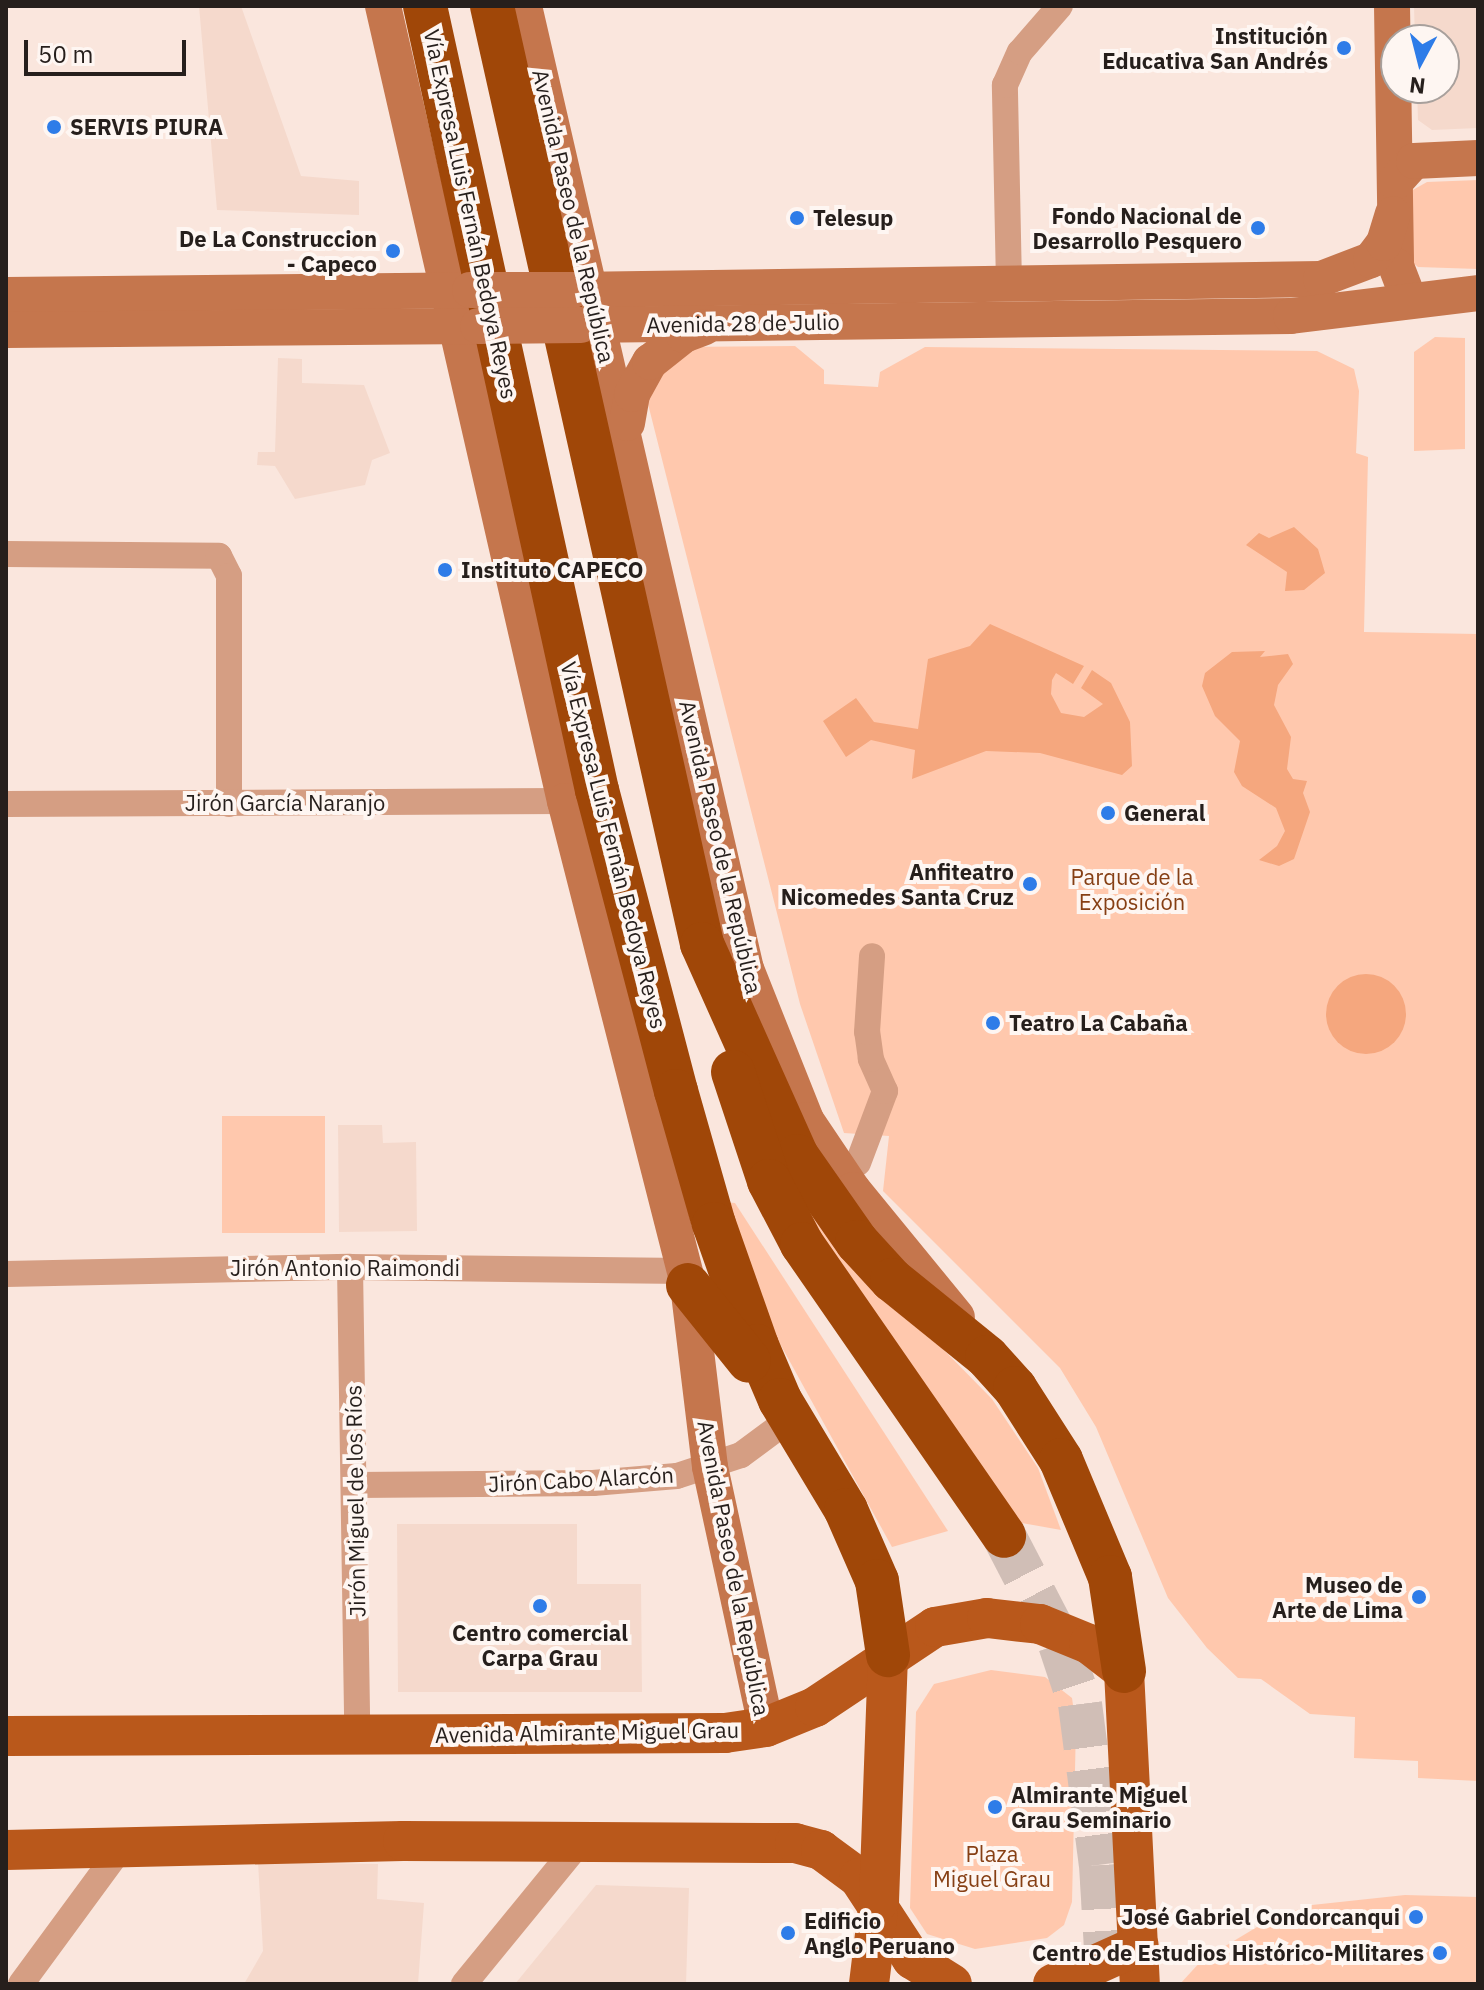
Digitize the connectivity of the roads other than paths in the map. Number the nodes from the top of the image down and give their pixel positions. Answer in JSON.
{"nodes":[{"id":1,"x":383,"y":6,"type":"edge"},
{"id":2,"x":425,"y":6,"type":"edge"},
{"id":3,"x":492,"y":6,"type":"edge"},
{"id":4,"x":524,"y":6,"type":"edge"},
{"id":5,"x":1060,"y":6,"type":"edge"},
{"id":6,"x":1392,"y":6,"type":"edge"},
{"id":7,"x":1478,"y":158,"type":"edge"},
{"id":8,"x":1394,"y":198,"type":"junction"},
{"id":9,"x":1009,"y":284,"type":"junction"},
{"id":10,"x":460,"y":290,"type":"junction"},
{"id":11,"x":583,"y":290,"type":"junction"},
{"id":12,"x":1478,"y":293,"type":"edge"},
{"id":13,"x":6,"y":295,"type":"edge"},
{"id":14,"x":1408,"y":298,"type":"junction"},
{"id":15,"x":725,"y":323,"type":"junction"},
{"id":16,"x":591,"y":325,"type":"junction"},
{"id":17,"x":468,"y":326,"type":"junction"},
{"id":18,"x":6,"y":330,"type":"edge"},
{"id":19,"x":626,"y":432,"type":"junction"},
{"id":20,"x":6,"y":554,"type":"edge"},
{"id":21,"x":565,"y":801,"type":"junction"},
{"id":22,"x":6,"y":804,"type":"edge"},
{"id":23,"x":229,"y":804,"type":"junction"},
{"id":24,"x":702,"y":944,"type":"junction"},
{"id":25,"x":872,"y":956,"type":"dead end"},
{"id":26,"x":858,"y":1163,"type":"dead end"},
{"id":27,"x":350,"y":1267,"type":"junction"},
{"id":28,"x":6,"y":1274,"type":"edge"},
{"id":29,"x":687,"y":1278,"type":"junction"},
{"id":30,"x":987,"y":1357,"type":"junction"},
{"id":31,"x":786,"y":1409,"type":"junction"},
{"id":32,"x":710,"y":1467,"type":"junction"},
{"id":33,"x":356,"y":1485,"type":"junction"},
{"id":34,"x":1004,"y":1536,"type":"tunnel mouth"},
{"id":35,"x":888,"y":1655,"type":"junction"},
{"id":36,"x":1124,"y":1671,"type":"junction"},
{"id":37,"x":766,"y":1727,"type":"junction"},
{"id":38,"x":357,"y":1735,"type":"junction"},
{"id":39,"x":6,"y":1736,"type":"edge"},
{"id":40,"x":582,"y":1840,"type":"junction"},
{"id":41,"x":120,"y":1849,"type":"junction"},
{"id":42,"x":6,"y":1850,"type":"edge"},
{"id":43,"x":879,"y":1901,"type":"junction"},
{"id":44,"x":1139,"y":1945,"type":"junction"},
{"id":45,"x":21,"y":1984,"type":"edge"},
{"id":46,"x":464,"y":1984,"type":"edge"},
{"id":47,"x":869,"y":1984,"type":"edge"},
{"id":48,"x":952,"y":1984,"type":"edge"},
{"id":49,"x":1053,"y":1984,"type":"edge"},
{"id":50,"x":1140,"y":1984,"type":"edge"}],
"edges":[{"from":1,"to":10,"type":"main road","name":"Avenida Paseo de la República"},
{"from":2,"to":31,"type":"highway","name":"Vía Expresa Luis Fernán Bedoya Reyes"},
{"from":3,"to":24,"type":"highway"},
{"from":4,"to":11,"type":"main road","name":"Avenida Paseo de la República"},
{"from":5,"to":9,"type":"street"},
{"from":6,"to":8,"type":"main road"},
{"from":7,"to":8,"type":"main road"},
{"from":8,"to":9,"type":"main road","name":"Avenida 28 de Julio"},
{"from":8,"to":14,"type":"main road"},
{"from":9,"to":11,"type":"main road","name":"Avenida 28 de Julio"},
{"from":10,"to":11,"type":"main road","name":"Avenida 28 de Julio","bridge":true},
{"from":10,"to":13,"type":"main road","name":"Avenida 28 de Julio"},
{"from":10,"to":17,"type":"main road","name":"Avenida Paseo de la República"},
{"from":11,"to":16,"type":"main road","name":"Avenida Paseo de la República"},
{"from":12,"to":14,"type":"main road","name":"Avenida 28 de Julio"},
{"from":14,"to":15,"type":"main road","name":"Avenida 28 de Julio"},
{"from":15,"to":16,"type":"main road","name":"Avenida 28 de Julio"},
{"from":15,"to":19,"type":"main road"},
{"from":16,"to":17,"type":"main road","name":"Avenida 28 de Julio","bridge":true},
{"from":16,"to":19,"type":"main road","name":"Avenida Paseo de la República"},
{"from":17,"to":18,"type":"main road","name":"Avenida 28 de Julio"},
{"from":17,"to":21,"type":"main road","name":"Avenida Paseo de la República"},
{"from":19,"to":30,"type":"main road","name":"Avenida Paseo de la República"},
{"from":20,"to":23,"type":"street"},
{"from":21,"to":23,"type":"street","name":"Jirón García Naranjo"},
{"from":21,"to":29,"type":"main road","name":"Avenida Paseo de la República"},
{"from":22,"to":23,"type":"street","name":"Jirón García Naranjo"},
{"from":24,"to":30,"type":"highway"},
{"from":24,"to":34,"type":"highway"},
{"from":25,"to":26,"type":"street"},
{"from":27,"to":28,"type":"street","name":"Jirón Antonio Raimondi"},
{"from":27,"to":29,"type":"street","name":"Jirón Antonio Raimondi"},
{"from":27,"to":33,"type":"street","name":"Jirón Miguel de los Ríos"},
{"from":29,"to":31,"type":"highway"},
{"from":29,"to":32,"type":"main road","name":"Avenida Paseo de la República"},
{"from":30,"to":36,"type":"highway","name":"Avenida Paseo de la República"},
{"from":31,"to":32,"type":"street","name":"Jirón Cabo Alarcón"},
{"from":31,"to":35,"type":"highway","name":"Vía Expresa Luis Fernán Bedoya Reyes"},
{"from":32,"to":33,"type":"street","name":"Jirón Cabo Alarcón"},
{"from":32,"to":37,"type":"main road","name":"Avenida Paseo de la República"},
{"from":33,"to":38,"type":"street","name":"Jirón Miguel de los Ríos"},
{"from":35,"to":36,"type":"main road","name":"Avenida Almirante Miguel Grau"},
{"from":35,"to":37,"type":"main road","name":"Avenida Almirante Miguel Grau"},
{"from":35,"to":43,"type":"main road"},
{"from":36,"to":44,"type":"main road","name":"Avenida Paseo de la República"},
{"from":37,"to":38,"type":"main road","name":"Avenida Almirante Miguel Grau"},
{"from":38,"to":39,"type":"main road","name":"Avenida Almirante Miguel Grau"},
{"from":40,"to":41,"type":"main road"},
{"from":40,"to":43,"type":"main road"},
{"from":40,"to":46,"type":"street"},
{"from":41,"to":42,"type":"main road"},
{"from":41,"to":45,"type":"street"},
{"from":43,"to":47,"type":"main road"},
{"from":43,"to":48,"type":"main road"},
{"from":44,"to":49,"type":"main road"},
{"from":44,"to":50,"type":"main road","name":"Avenida Paseo de la República"}]}
